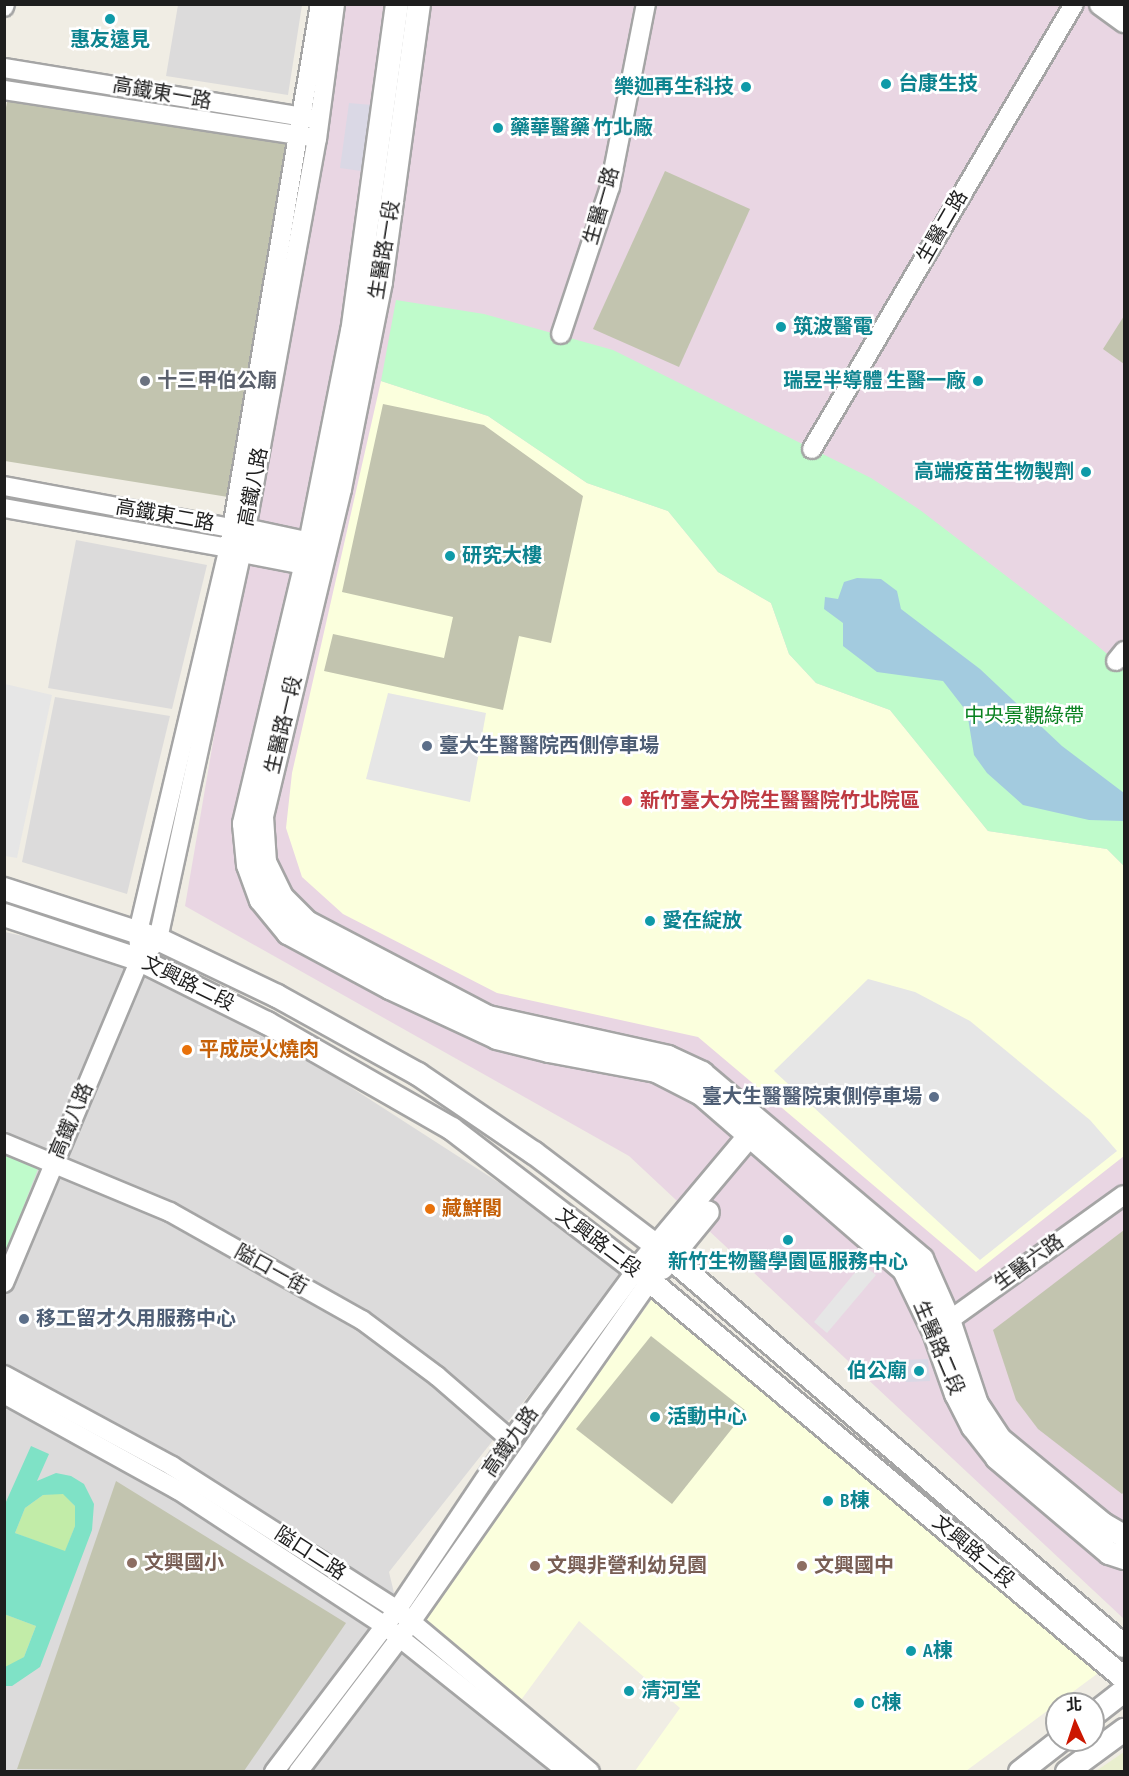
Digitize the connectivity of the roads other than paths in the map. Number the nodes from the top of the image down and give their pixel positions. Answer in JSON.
{"nodes":[{"id":1,"x":320,"y":4,"type":"edge"},
{"id":2,"x":335,"y":4,"type":"edge"},
{"id":3,"x":397,"y":4,"type":"edge"},
{"id":4,"x":418,"y":4,"type":"edge"},
{"id":5,"x":646,"y":4,"type":"edge"},
{"id":6,"x":1074,"y":4,"type":"edge"},
{"id":7,"x":1101,"y":4,"type":"edge"},
{"id":8,"x":1125,"y":21,"type":"edge"},
{"id":9,"x":4,"y":68,"type":"edge"},
{"id":10,"x":4,"y":90,"type":"edge"},
{"id":11,"x":310,"y":128,"type":"junction"},
{"id":12,"x":388,"y":152,"type":"junction"},
{"id":13,"x":561,"y":334,"type":"dead end"},
{"id":14,"x":812,"y":449,"type":"dead end"},
{"id":15,"x":4,"y":486,"type":"edge"},
{"id":16,"x":4,"y":508,"type":"edge"},
{"id":17,"x":237,"y":539,"type":"junction"},
{"id":18,"x":316,"y":555,"type":"junction"},
{"id":19,"x":4,"y":889,"type":"edge"},
{"id":20,"x":4,"y":915,"type":"edge"},
{"id":21,"x":148,"y":935,"type":"junction"},
{"id":22,"x":140,"y":960,"type":"junction"},
{"id":23,"x":761,"y":1134,"type":"junction"},
{"id":24,"x":4,"y":1143,"type":"edge"},
{"id":25,"x":55,"y":1164,"type":"junction"},
{"id":26,"x":1125,"y":1194,"type":"edge"},
{"id":27,"x":665,"y":1253,"type":"junction"},
{"id":28,"x":642,"y":1277,"type":"junction"},
{"id":29,"x":4,"y":1283,"type":"edge"},
{"id":30,"x":942,"y":1326,"type":"junction"},
{"id":31,"x":4,"y":1374,"type":"edge"},
{"id":32,"x":4,"y":1394,"type":"edge"},
{"id":33,"x":511,"y":1440,"type":"junction"},
{"id":34,"x":1125,"y":1536,"type":"edge"},
{"id":35,"x":1125,"y":1558,"type":"edge"},
{"id":36,"x":403,"y":1616,"type":"junction"},
{"id":37,"x":385,"y":1626,"type":"junction"},
{"id":38,"x":399,"y":1639,"type":"junction"},
{"id":39,"x":1125,"y":1646,"type":"edge"},
{"id":40,"x":1125,"y":1678,"type":"edge"},
{"id":41,"x":1125,"y":1691,"type":"edge"},
{"id":42,"x":1105,"y":1706,"type":"edge"},
{"id":43,"x":1125,"y":1730,"type":"edge"},
{"id":44,"x":1046,"y":1752,"type":"edge"},
{"id":45,"x":274,"y":1772,"type":"edge"},
{"id":46,"x":298,"y":1772,"type":"edge"},
{"id":47,"x":568,"y":1772,"type":"edge"},
{"id":48,"x":590,"y":1772,"type":"edge"},
{"id":49,"x":1020,"y":1772,"type":"edge"},
{"id":50,"x":1067,"y":1772,"type":"edge"}],
"edges":[{"from":1,"to":11,"type":"street","name":"高鐵八路"},
{"from":2,"to":11,"type":"street","name":"高鐵八路"},
{"from":3,"to":12,"type":"street","name":"生醫路一段"},
{"from":4,"to":12,"type":"street","name":"生醫路一段"},
{"from":5,"to":13,"type":"street","name":"生醫一路"},
{"from":6,"to":14,"type":"street","name":"生醫二路"},
{"from":7,"to":8,"type":"street"},
{"from":9,"to":11,"type":"street","name":"高鐵東一路"},
{"from":10,"to":11,"type":"street","name":"高鐵東一路"},
{"from":11,"to":17,"type":"street","name":"高鐵八路"},
{"from":12,"to":18,"type":"street","name":"生醫路一段"},
{"from":15,"to":17,"type":"street","name":"高鐵東二路"},
{"from":16,"to":17,"type":"street","name":"高鐵東二路"},
{"from":17,"to":18,"type":"street","name":"高鐵東二路"},
{"from":17,"to":21,"type":"street","name":"高鐵八路"},
{"from":18,"to":23,"type":"street","name":"生醫路一段"},
{"from":19,"to":21,"type":"street","name":"文興路二段"},
{"from":20,"to":22,"type":"street","name":"文興路二段"},
{"from":21,"to":22,"type":"street","name":"高鐵八路"},
{"from":21,"to":27,"type":"street","name":"文興路二段"},
{"from":22,"to":25,"type":"street","name":"高鐵八路"},
{"from":22,"to":28,"type":"street","name":"文興路二段"},
{"from":23,"to":27,"type":"street","name":"高鐵九路"},
{"from":23,"to":30,"type":"street","name":"生醫路二段"},
{"from":24,"to":25,"type":"street","name":"隘口一街"},
{"from":25,"to":29,"type":"street","name":"高鐵八路"},
{"from":25,"to":33,"type":"street","name":"隘口一街"},
{"from":26,"to":30,"type":"street","name":"生醫六路"},
{"from":27,"to":28,"type":"street","name":"高鐵九路"},
{"from":27,"to":39,"type":"street","name":"文興路二段"},
{"from":28,"to":33,"type":"street","name":"高鐵九路"},
{"from":28,"to":36,"type":"street","name":"高鐵九路"},
{"from":28,"to":40,"type":"street","name":"文興路二段"},
{"from":30,"to":34,"type":"street","name":"生醫路二段"},
{"from":30,"to":35,"type":"street","name":"生醫路二段"},
{"from":31,"to":36,"type":"street","name":"隘口二路"},
{"from":32,"to":37,"type":"street","name":"隘口二路"},
{"from":33,"to":36,"type":"street","name":"高鐵九路"},
{"from":36,"to":37,"type":"street","name":"高鐵九路"},
{"from":36,"to":38,"type":"street","name":"高鐵九路"},
{"from":36,"to":48,"type":"street","name":"隘口二路"},
{"from":37,"to":38,"type":"street","name":"隘口二路"},
{"from":37,"to":45,"type":"street","name":"高鐵九路"},
{"from":38,"to":46,"type":"street","name":"高鐵九路"},
{"from":38,"to":47,"type":"street","name":"隘口二路"},
{"from":41,"to":42,"type":"street"},
{"from":43,"to":50,"type":"street"},
{"from":44,"to":49,"type":"street"}]}
